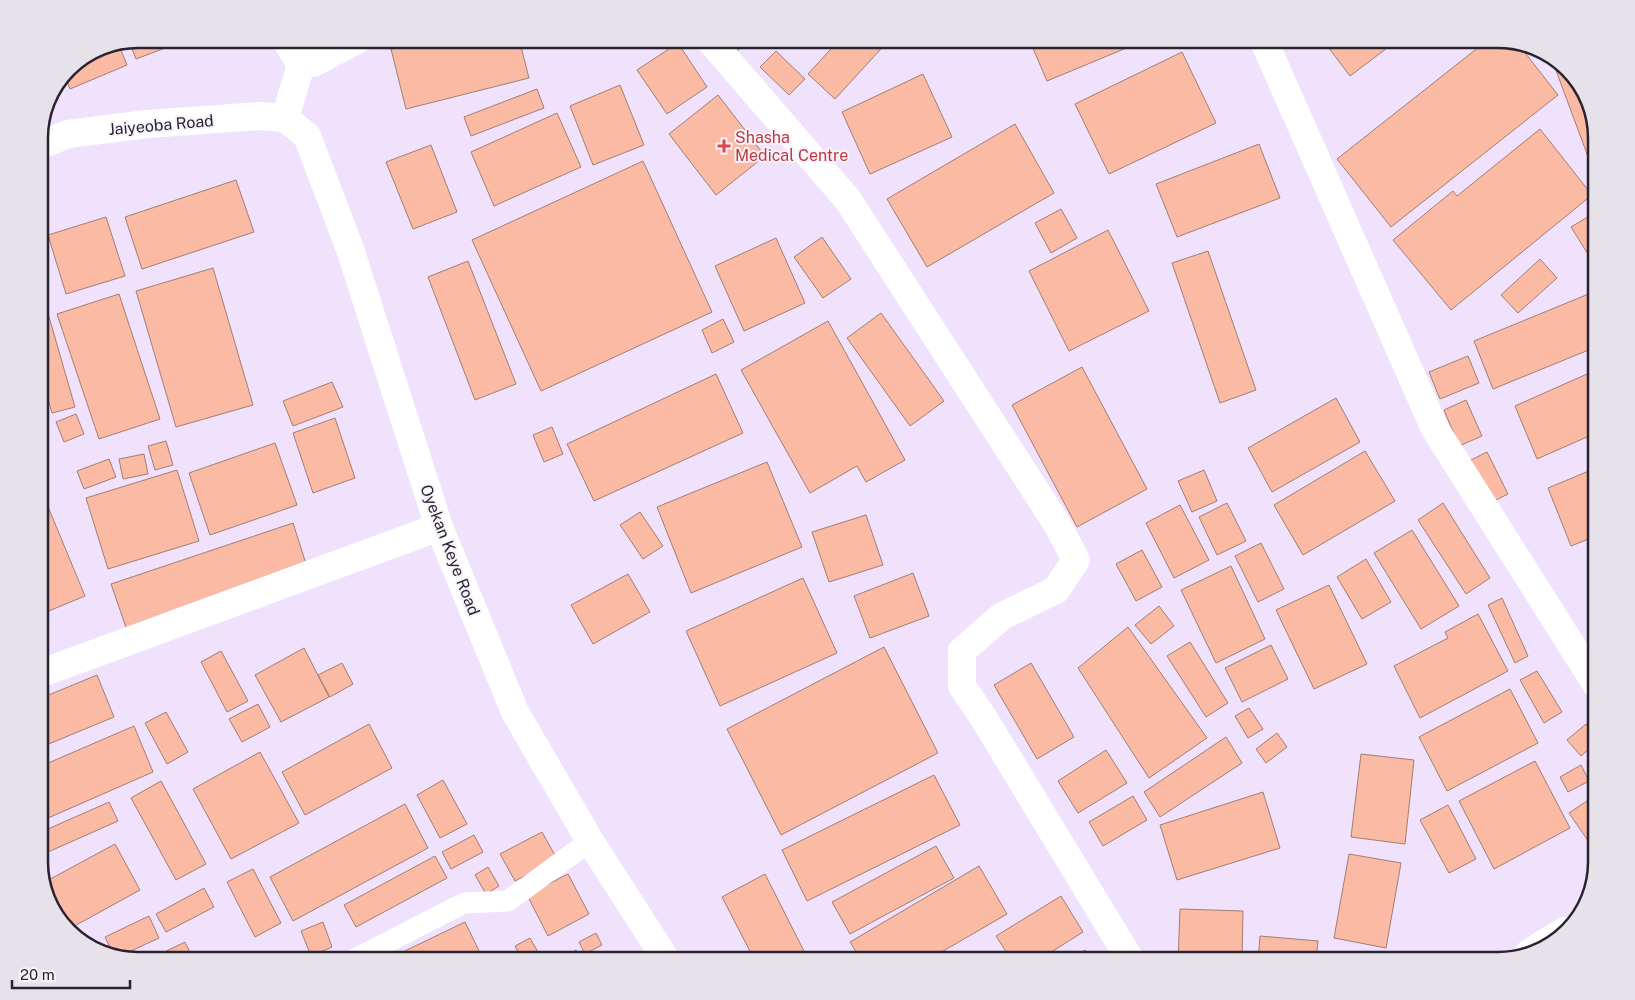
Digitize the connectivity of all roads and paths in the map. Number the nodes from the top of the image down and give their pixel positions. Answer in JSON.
{"nodes":[{"id":1,"x":291,"y":48,"type":"edge"},
{"id":2,"x":341,"y":48,"type":"edge"},
{"id":3,"x":717,"y":48,"type":"edge"},
{"id":4,"x":1267,"y":48,"type":"edge"},
{"id":5,"x":301,"y":65,"type":"junction"},
{"id":6,"x":285,"y":118,"type":"junction"},
{"id":7,"x":48,"y":142,"type":"edge"},
{"id":8,"x":438,"y":527,"type":"junction"},
{"id":9,"x":48,"y":671,"type":"edge"},
{"id":10,"x":1588,"y":671,"type":"edge"},
{"id":11,"x":590,"y":842,"type":"junction"},
{"id":12,"x":369,"y":952,"type":"edge"},
{"id":13,"x":661,"y":952,"type":"edge"},
{"id":14,"x":1126,"y":952,"type":"edge"}],
"edges":[{"from":1,"to":5,"type":"street"},
{"from":2,"to":5,"type":"street"},
{"from":3,"to":14,"type":"street"},
{"from":4,"to":10,"type":"street"},
{"from":5,"to":6,"type":"street"},
{"from":6,"to":7,"type":"street","name":"Jaiyeoba Road"},
{"from":6,"to":8,"type":"street","name":"Oyekan Keye Road"},
{"from":8,"to":9,"type":"street"},
{"from":8,"to":11,"type":"street","name":"Oyekan Keye Road"},
{"from":11,"to":12,"type":"lane"},
{"from":11,"to":13,"type":"street","name":"Oyekan Keye Road"}]}
